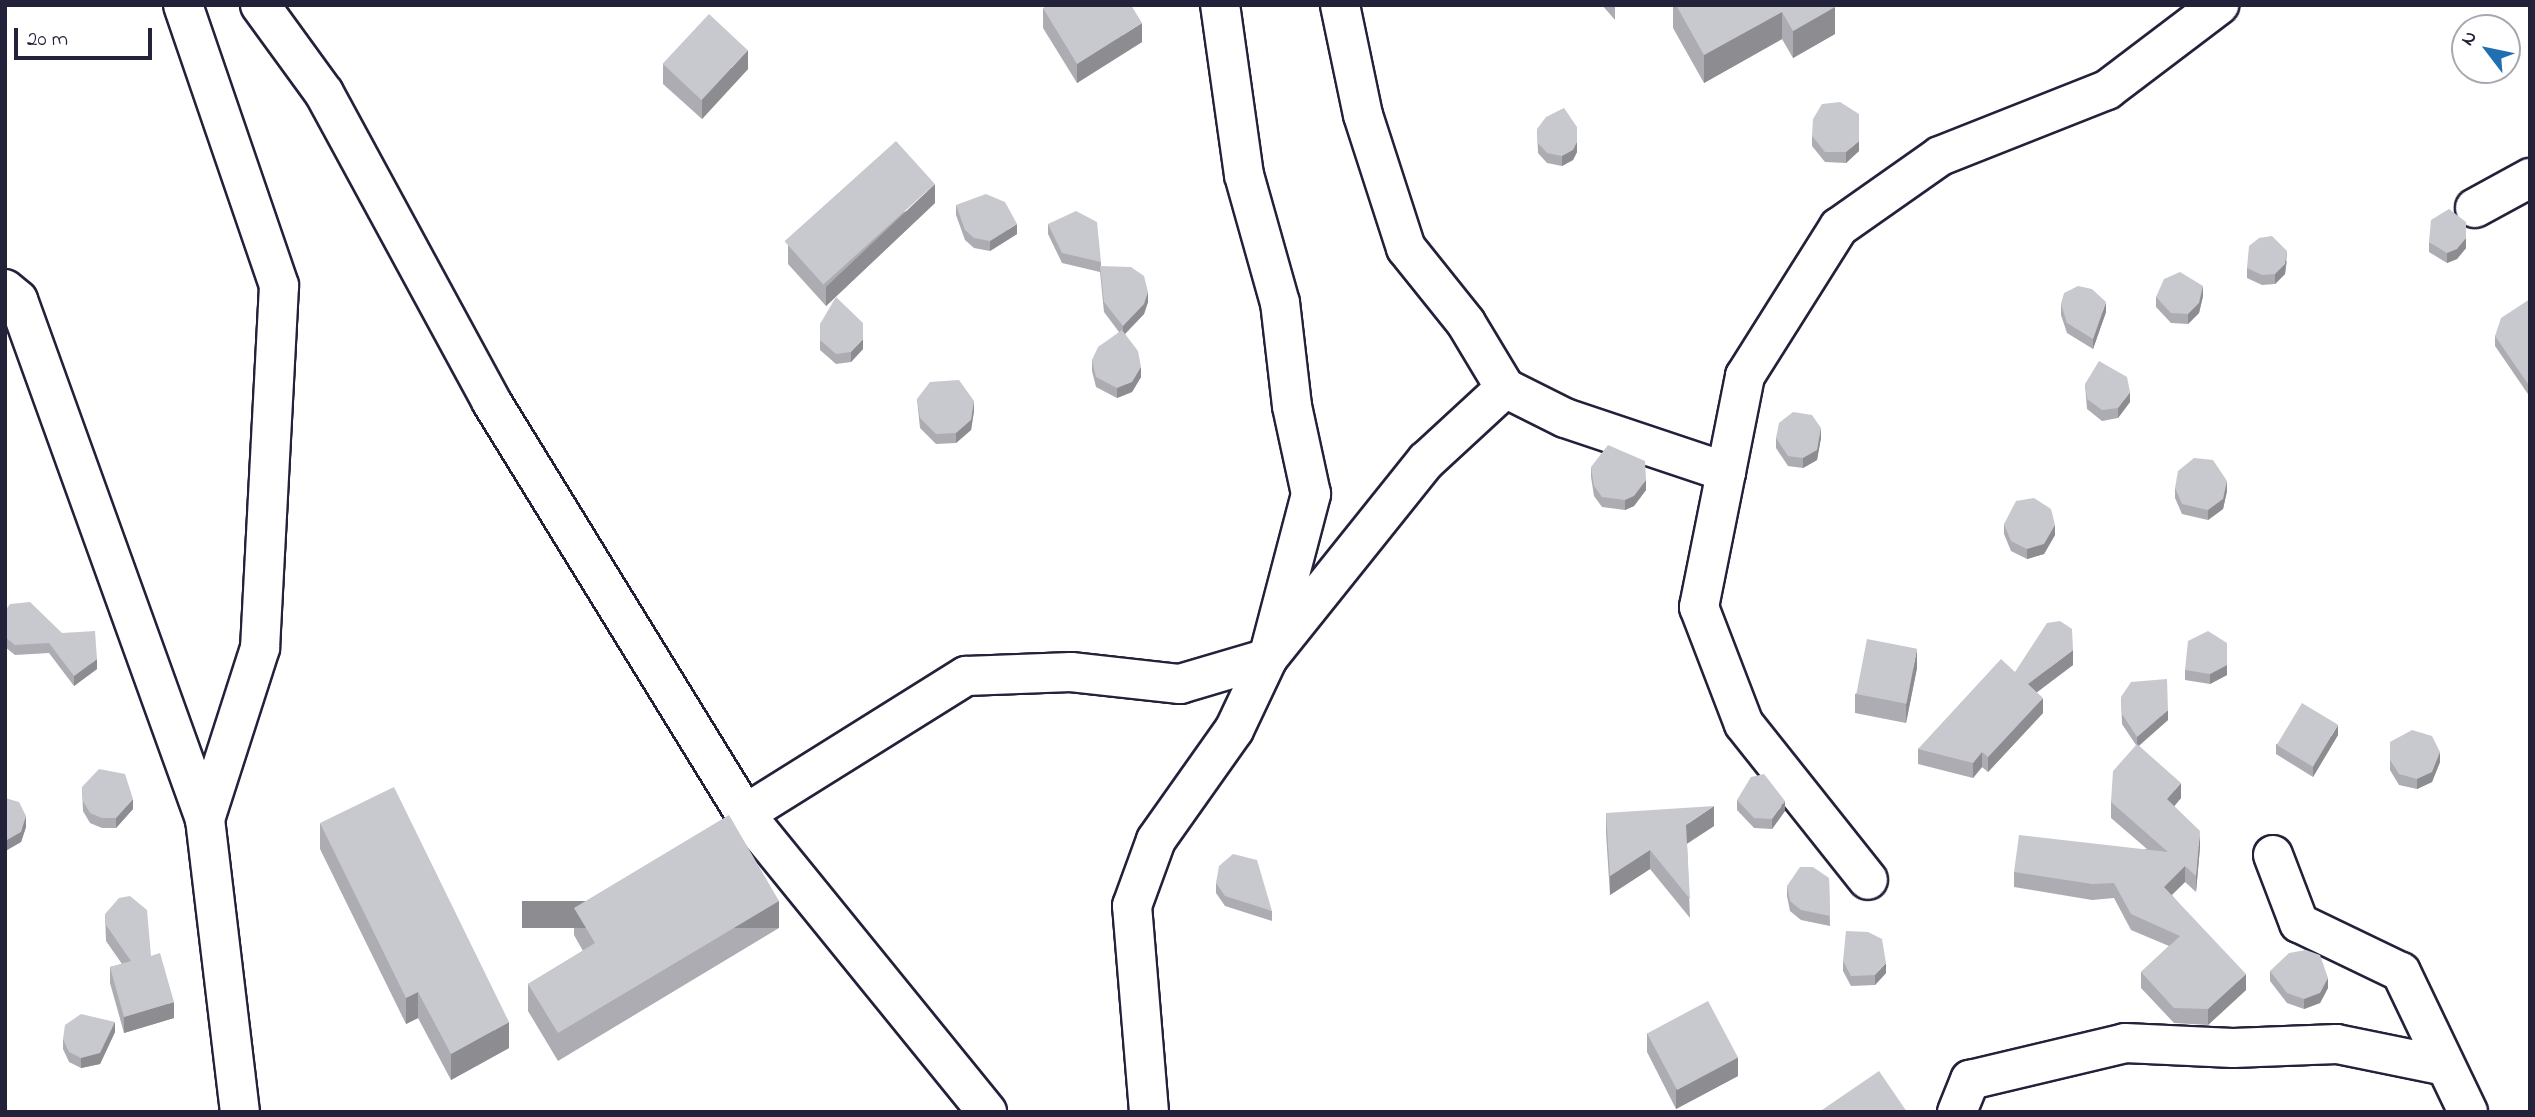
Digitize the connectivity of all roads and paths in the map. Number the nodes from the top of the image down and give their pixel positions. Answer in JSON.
{"nodes":[{"id":1,"x":183,"y":5,"type":"edge"},
{"id":2,"x":260,"y":5,"type":"edge"},
{"id":3,"x":1220,"y":5,"type":"edge"},
{"id":4,"x":1340,"y":5,"type":"edge"},
{"id":5,"x":2219,"y":5,"type":"edge"},
{"id":6,"x":2530,"y":178,"type":"edge"},
{"id":7,"x":2475,"y":208,"type":"dead end"},
{"id":8,"x":5,"y":289,"type":"edge"},
{"id":9,"x":1505,"y":388,"type":"junction"},
{"id":10,"x":1726,"y":472,"type":"junction"},
{"id":11,"x":1268,"y":658,"type":"junction"},
{"id":12,"x":745,"y":814,"type":"junction"},
{"id":13,"x":205,"y":819,"type":"junction"},
{"id":14,"x":2273,"y":855,"type":"dead end"},
{"id":15,"x":1868,"y":880,"type":"dead end"},
{"id":16,"x":2445,"y":1066,"type":"junction"},
{"id":17,"x":240,"y":1112,"type":"edge"},
{"id":18,"x":986,"y":1112,"type":"edge"},
{"id":19,"x":1149,"y":1112,"type":"edge"},
{"id":20,"x":1957,"y":1112,"type":"edge"},
{"id":21,"x":2468,"y":1112,"type":"edge"}],
"edges":[{"from":1,"to":13,"type":"street"},
{"from":2,"to":12,"type":"street"},
{"from":3,"to":11,"type":"street"},
{"from":4,"to":9,"type":"street"},
{"from":5,"to":10,"type":"street"},
{"from":6,"to":7,"type":"street"},
{"from":8,"to":13,"type":"street"},
{"from":9,"to":10,"type":"street"},
{"from":9,"to":11,"type":"street"},
{"from":10,"to":15,"type":"street"},
{"from":11,"to":12,"type":"street"},
{"from":11,"to":19,"type":"street"},
{"from":12,"to":18,"type":"street"},
{"from":13,"to":17,"type":"street"},
{"from":14,"to":16,"type":"street"},
{"from":16,"to":20,"type":"street"},
{"from":16,"to":21,"type":"street"}]}
